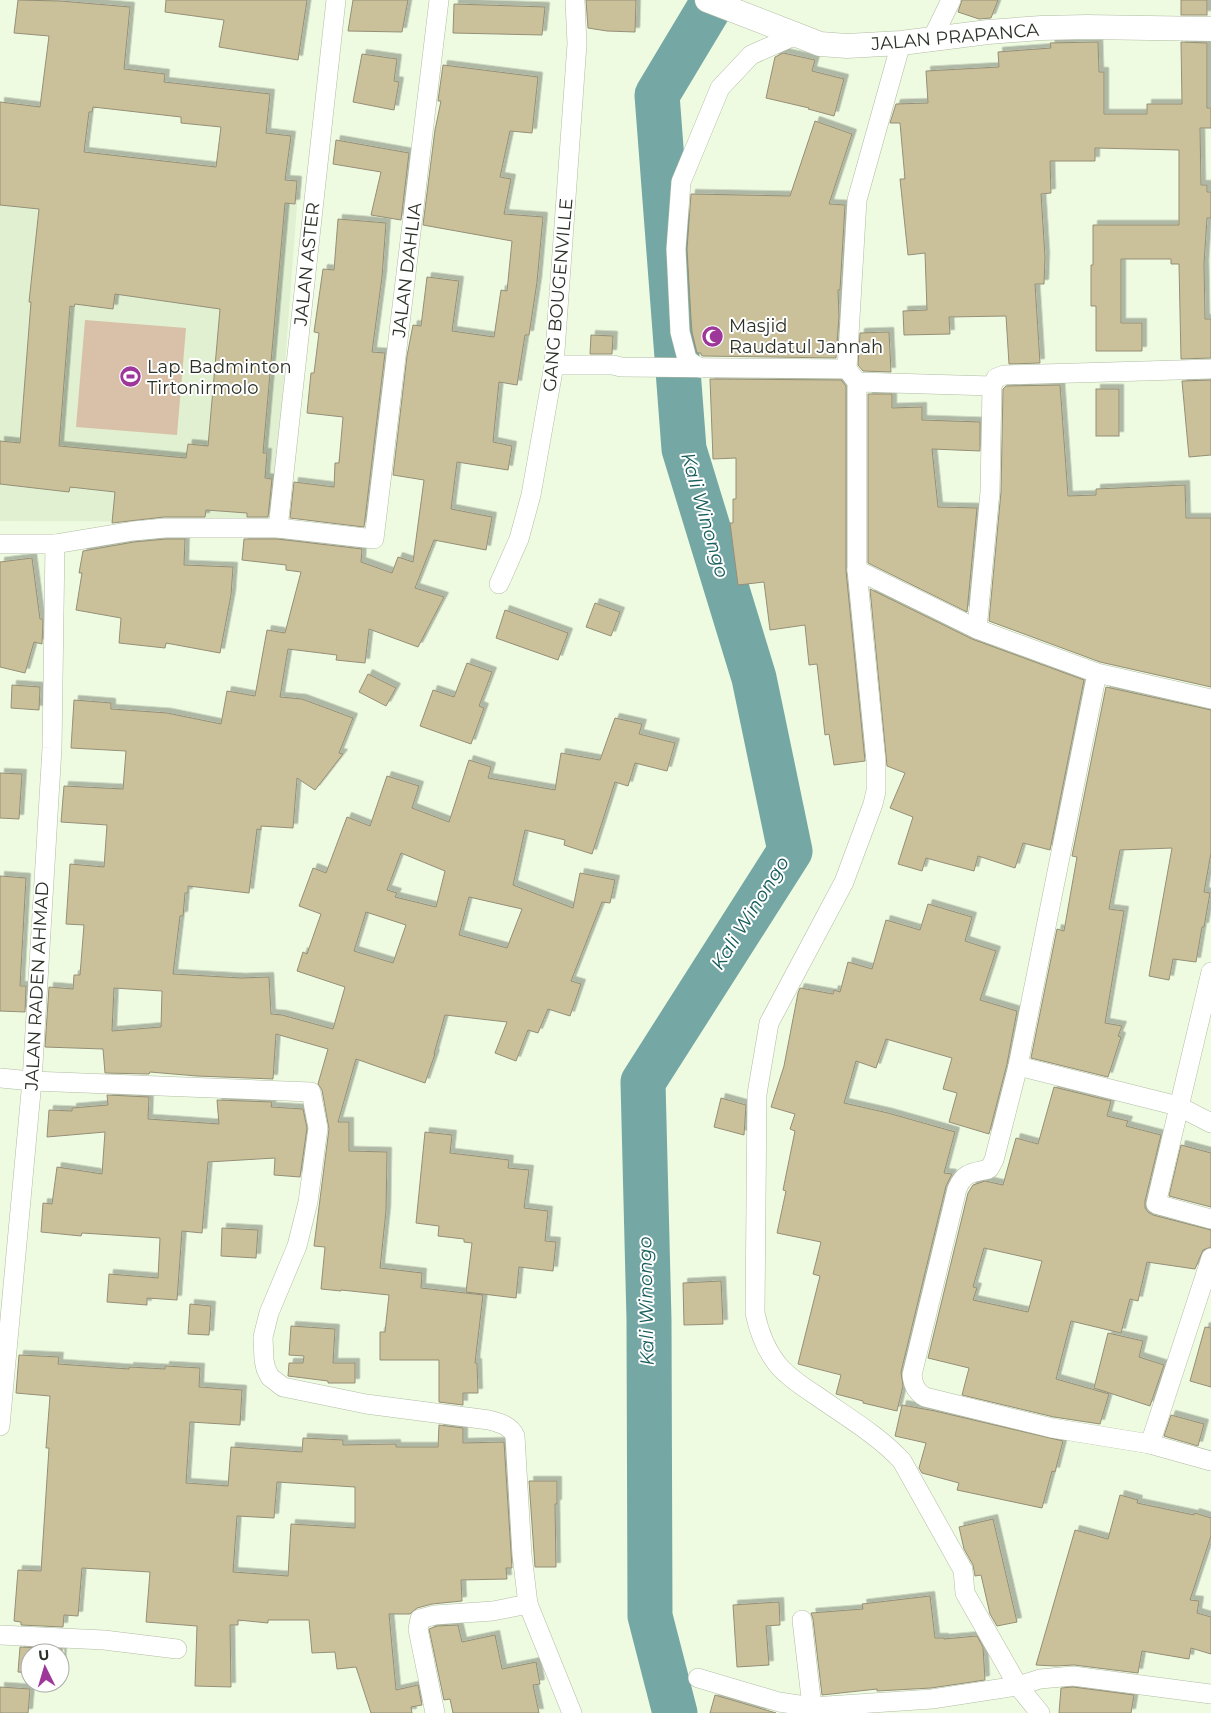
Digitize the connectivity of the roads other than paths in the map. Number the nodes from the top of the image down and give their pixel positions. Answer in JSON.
{"nodes":[{"id":1,"x":336,"y":0,"type":"edge"},
{"id":2,"x":439,"y":0,"type":"edge"},
{"id":3,"x":575,"y":0,"type":"edge"},
{"id":4,"x":707,"y":0,"type":"edge"},
{"id":5,"x":951,"y":0,"type":"edge"},
{"id":6,"x":1211,"y":29,"type":"edge"},
{"id":7,"x":796,"y":35,"type":"junction"},
{"id":8,"x":932,"y":39,"type":"junction"},
{"id":9,"x":901,"y":43,"type":"junction"},
{"id":10,"x":554,"y":365,"type":"junction"},
{"id":11,"x":696,"y":368,"type":"junction"},
{"id":12,"x":1211,"y":369,"type":"edge"},
{"id":13,"x":852,"y":375,"type":"junction"},
{"id":14,"x":992,"y":386,"type":"junction"},
{"id":15,"x":278,"y":528,"type":"junction"},
{"id":16,"x":0,"y":544,"type":"edge"},
{"id":17,"x":55,"y":544,"type":"junction"},
{"id":18,"x":857,"y":570,"type":"junction"},
{"id":19,"x":499,"y":584,"type":"dead end"},
{"id":20,"x":977,"y":629,"type":"junction"},
{"id":21,"x":1097,"y":673,"type":"junction"},
{"id":22,"x":1211,"y":699,"type":"edge"},
{"id":23,"x":1211,"y":972,"type":"edge"},
{"id":24,"x":1018,"y":1066,"type":"junction"},
{"id":25,"x":0,"y":1078,"type":"edge"},
{"id":26,"x":32,"y":1081,"type":"junction"},
{"id":27,"x":1178,"y":1106,"type":"junction"},
{"id":28,"x":1211,"y":1123,"type":"edge"},
{"id":29,"x":1211,"y":1219,"type":"edge"},
{"id":30,"x":1211,"y":1258,"type":"edge"},
{"id":31,"x":0,"y":1426,"type":"edge"},
{"id":32,"x":1150,"y":1444,"type":"junction"},
{"id":33,"x":1211,"y":1461,"type":"edge"},
{"id":34,"x":528,"y":1604,"type":"junction"},
{"id":35,"x":802,"y":1620,"type":"dead end"},
{"id":36,"x":0,"y":1635,"type":"edge"},
{"id":37,"x":177,"y":1648,"type":"dead end"},
{"id":38,"x":698,"y":1678,"type":"dead end"},
{"id":39,"x":1028,"y":1683,"type":"junction"},
{"id":40,"x":1211,"y":1694,"type":"edge"},
{"id":41,"x":812,"y":1707,"type":"junction"},
{"id":42,"x":435,"y":1713,"type":"edge"},
{"id":43,"x":572,"y":1713,"type":"edge"},
{"id":44,"x":1040,"y":1713,"type":"edge"}],
"edges":[{"from":1,"to":15,"type":"street","name":"JALAN ASTER"},
{"from":2,"to":15,"type":"street","name":"JALAN DAHLIA"},
{"from":3,"to":10,"type":"street","name":"GANG BOUGENVILLE"},
{"from":4,"to":7,"type":"street","name":"JALAN PRAPANCA"},
{"from":5,"to":8,"type":"street"},
{"from":6,"to":8,"type":"street","name":"JALAN PRAPANCA"},
{"from":7,"to":9,"type":"street","name":"JALAN PRAPANCA"},
{"from":7,"to":11,"type":"street"},
{"from":8,"to":9,"type":"street","name":"JALAN PRAPANCA"},
{"from":9,"to":13,"type":"street"},
{"from":10,"to":11,"type":"street"},
{"from":10,"to":19,"type":"street","name":"GANG BOUGENVILLE"},
{"from":11,"to":13,"type":"street"},
{"from":12,"to":14,"type":"street"},
{"from":13,"to":14,"type":"street"},
{"from":13,"to":18,"type":"street"},
{"from":14,"to":20,"type":"street"},
{"from":15,"to":17,"type":"street"},
{"from":16,"to":17,"type":"street"},
{"from":17,"to":26,"type":"street","name":"JALAN RADEN AHMAD"},
{"from":18,"to":20,"type":"street"},
{"from":18,"to":39,"type":"street"},
{"from":20,"to":21,"type":"street"},
{"from":21,"to":22,"type":"street"},
{"from":21,"to":24,"type":"street"},
{"from":23,"to":27,"type":"street"},
{"from":24,"to":27,"type":"street"},
{"from":24,"to":32,"type":"street"},
{"from":25,"to":26,"type":"street"},
{"from":26,"to":31,"type":"street","name":"JALAN RADEN AHMAD"},
{"from":26,"to":34,"type":"street"},
{"from":27,"to":28,"type":"street"},
{"from":27,"to":29,"type":"street"},
{"from":30,"to":32,"type":"street"},
{"from":32,"to":33,"type":"street"},
{"from":34,"to":42,"type":"street"},
{"from":34,"to":43,"type":"street"},
{"from":35,"to":41,"type":"street"},
{"from":36,"to":37,"type":"street"},
{"from":38,"to":41,"type":"street"},
{"from":39,"to":40,"type":"street"},
{"from":39,"to":41,"type":"street"},
{"from":39,"to":44,"type":"street"}]}
